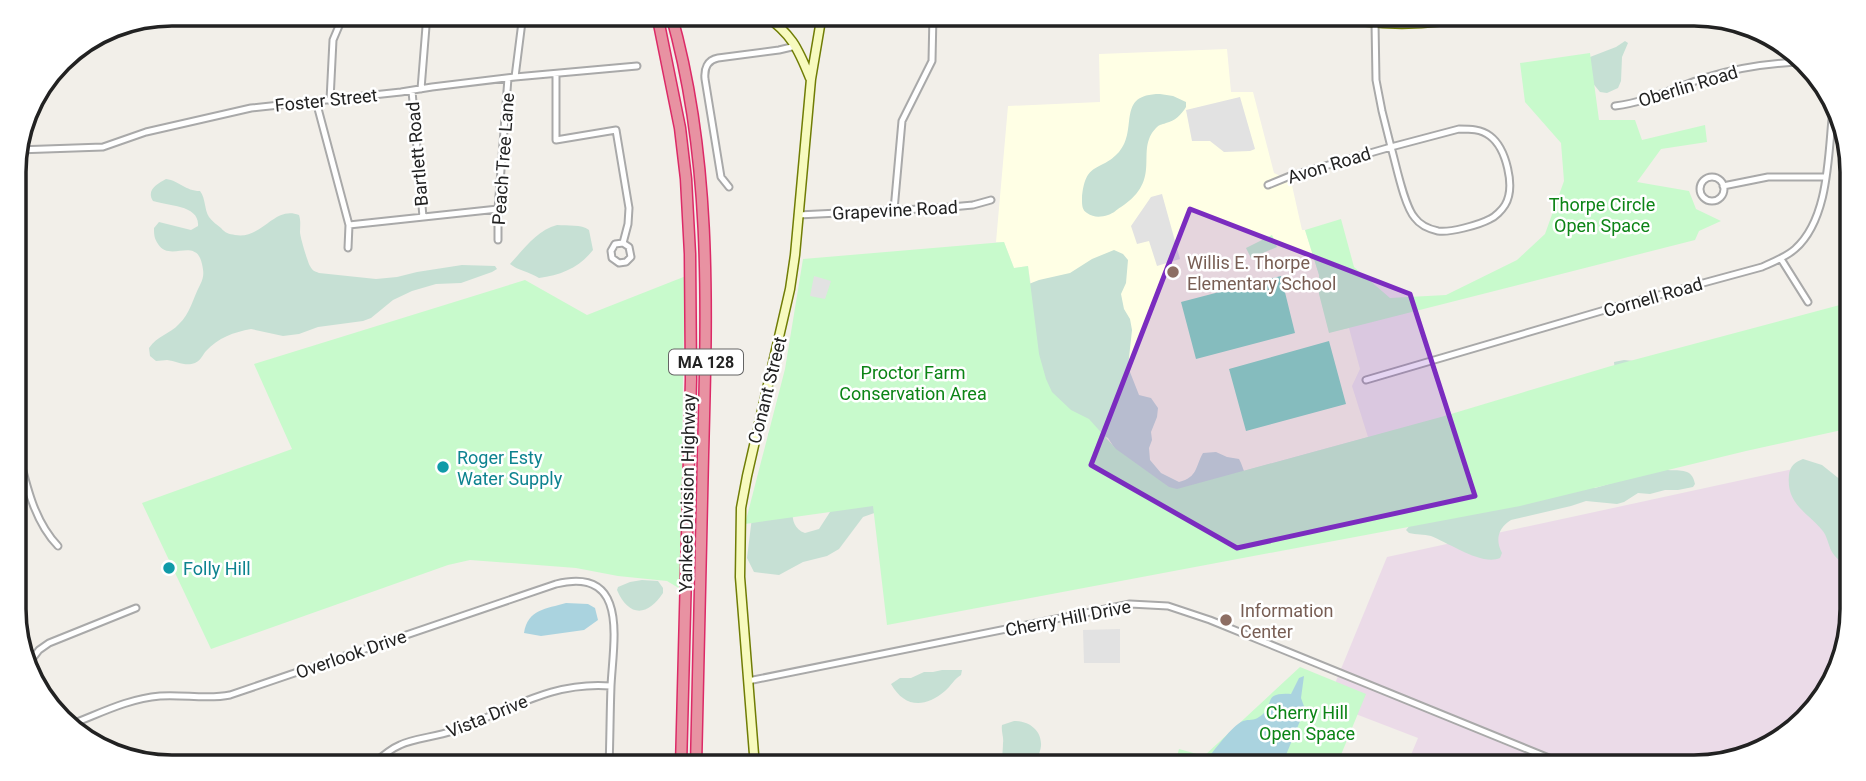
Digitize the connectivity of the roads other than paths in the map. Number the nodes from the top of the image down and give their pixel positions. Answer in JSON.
{"nodes":[{"id":1,"x":933,"y":26,"type":"edge"},
{"id":2,"x":1375,"y":26,"type":"edge"},
{"id":3,"x":339,"y":27,"type":"edge"},
{"id":4,"x":426,"y":27,"type":"edge"},
{"id":5,"x":521,"y":27,"type":"edge"},
{"id":6,"x":660,"y":27,"type":"edge"},
{"id":7,"x":673,"y":27,"type":"edge"},
{"id":8,"x":780,"y":27,"type":"edge"},
{"id":9,"x":820,"y":27,"type":"edge"},
{"id":10,"x":796,"y":46,"type":"junction"},
{"id":11,"x":1790,"y":62,"type":"edge"},
{"id":12,"x":637,"y":66,"type":"dead end"},
{"id":13,"x":555,"y":74,"type":"junction"},
{"id":14,"x":515,"y":77,"type":"junction"},
{"id":15,"x":508,"y":78,"type":"junction"},
{"id":16,"x":811,"y":79,"type":"junction"},
{"id":17,"x":421,"y":89,"type":"junction"},
{"id":18,"x":412,"y":91,"type":"junction"},
{"id":19,"x":330,"y":100,"type":"junction"},
{"id":20,"x":316,"y":101,"type":"junction"},
{"id":21,"x":1615,"y":106,"type":"dead end"},
{"id":22,"x":1832,"y":124,"type":"edge"},
{"id":23,"x":1391,"y":147,"type":"junction"},
{"id":24,"x":28,"y":150,"type":"edge"},
{"id":25,"x":1826,"y":177,"type":"junction"},
{"id":26,"x":1268,"y":185,"type":"dead end"},
{"id":27,"x":1723,"y":186,"type":"junction"},
{"id":28,"x":729,"y":187,"type":"dead end"},
{"id":29,"x":991,"y":200,"type":"dead end"},
{"id":30,"x":498,"y":209,"type":"junction"},
{"id":31,"x":894,"y":209,"type":"junction"},
{"id":32,"x":798,"y":215,"type":"junction"},
{"id":33,"x":423,"y":217,"type":"junction"},
{"id":34,"x":349,"y":225,"type":"junction"},
{"id":35,"x":498,"y":240,"type":"dead end"},
{"id":36,"x":623,"y":243,"type":"dead end"},
{"id":37,"x":348,"y":248,"type":"dead end"},
{"id":38,"x":1781,"y":259,"type":"junction"},
{"id":39,"x":1808,"y":302,"type":"dead end"},
{"id":40,"x":1366,"y":380,"type":"dead end"},
{"id":41,"x":26,"y":480,"type":"edge"},
{"id":42,"x":58,"y":546,"type":"dead end"},
{"id":43,"x":136,"y":608,"type":"dead end"},
{"id":44,"x":34,"y":656,"type":"edge"},
{"id":45,"x":748,"y":681,"type":"junction"},
{"id":46,"x":611,"y":686,"type":"junction"},
{"id":47,"x":79,"y":721,"type":"edge"},
{"id":48,"x":1539,"y":754,"type":"edge"},
{"id":49,"x":384,"y":755,"type":"edge"},
{"id":50,"x":609,"y":755,"type":"edge"},
{"id":51,"x":681,"y":755,"type":"edge"},
{"id":52,"x":696,"y":755,"type":"edge"},
{"id":53,"x":754,"y":755,"type":"edge"}],
"edges":[{"from":1,"to":31,"type":"street"},
{"from":2,"to":23,"type":"street","name":"Avon Road"},
{"from":3,"to":19,"type":"street"},
{"from":4,"to":17,"type":"street"},
{"from":5,"to":14,"type":"street"},
{"from":6,"to":51,"type":"highway","name":"Yankee Division Highway","number":"MA 128"},
{"from":7,"to":52,"type":"highway","name":"Yankee Division Highway","number":"MA 128"},
{"from":8,"to":10,"type":"main road"},
{"from":9,"to":16,"type":"main road","name":"Conant Street"},
{"from":10,"to":16,"type":"main road"},
{"from":10,"to":28,"type":"street"},
{"from":11,"to":21,"type":"street","name":"Oberlin Road"},
{"from":12,"to":13,"type":"street","name":"Foster Street"},
{"from":13,"to":14,"type":"street","name":"Foster Street"},
{"from":13,"to":36,"type":"street"},
{"from":14,"to":15,"type":"street","name":"Foster Street"},
{"from":15,"to":17,"type":"street","name":"Foster Street"},
{"from":15,"to":30,"type":"street","name":"Peach Tree Lane"},
{"from":16,"to":32,"type":"main road","name":"Conant Street"},
{"from":17,"to":18,"type":"street","name":"Foster Street"},
{"from":18,"to":19,"type":"street","name":"Foster Street"},
{"from":18,"to":33,"type":"street","name":"Bartlett Road"},
{"from":19,"to":20,"type":"street","name":"Foster Street"},
{"from":20,"to":24,"type":"street","name":"Foster Street"},
{"from":20,"to":34,"type":"street"},
{"from":22,"to":25,"type":"street","name":"Cornell Road"},
{"from":23,"to":23,"type":"street"},
{"from":23,"to":26,"type":"street","name":"Avon Road"},
{"from":25,"to":27,"type":"street"},
{"from":25,"to":38,"type":"street","name":"Cornell Road"},
{"from":27,"to":27,"type":"street"},
{"from":29,"to":31,"type":"street","name":"Grapevine Road"},
{"from":30,"to":33,"type":"street"},
{"from":30,"to":35,"type":"street","name":"Peach Tree Lane"},
{"from":31,"to":32,"type":"street","name":"Grapevine Road"},
{"from":32,"to":45,"type":"main road","name":"Conant Street"},
{"from":33,"to":34,"type":"street"},
{"from":34,"to":37,"type":"street"},
{"from":38,"to":39,"type":"street"},
{"from":38,"to":40,"type":"street","name":"Cornell Road"},
{"from":41,"to":42,"type":"street"},
{"from":43,"to":44,"type":"street"},
{"from":45,"to":48,"type":"street","name":"Cherry Hill Drive"},
{"from":45,"to":53,"type":"main road","name":"Conant Street"},
{"from":46,"to":47,"type":"street","name":"Overlook Drive"},
{"from":46,"to":49,"type":"street","name":"Vista Drive"},
{"from":46,"to":50,"type":"street"}]}
